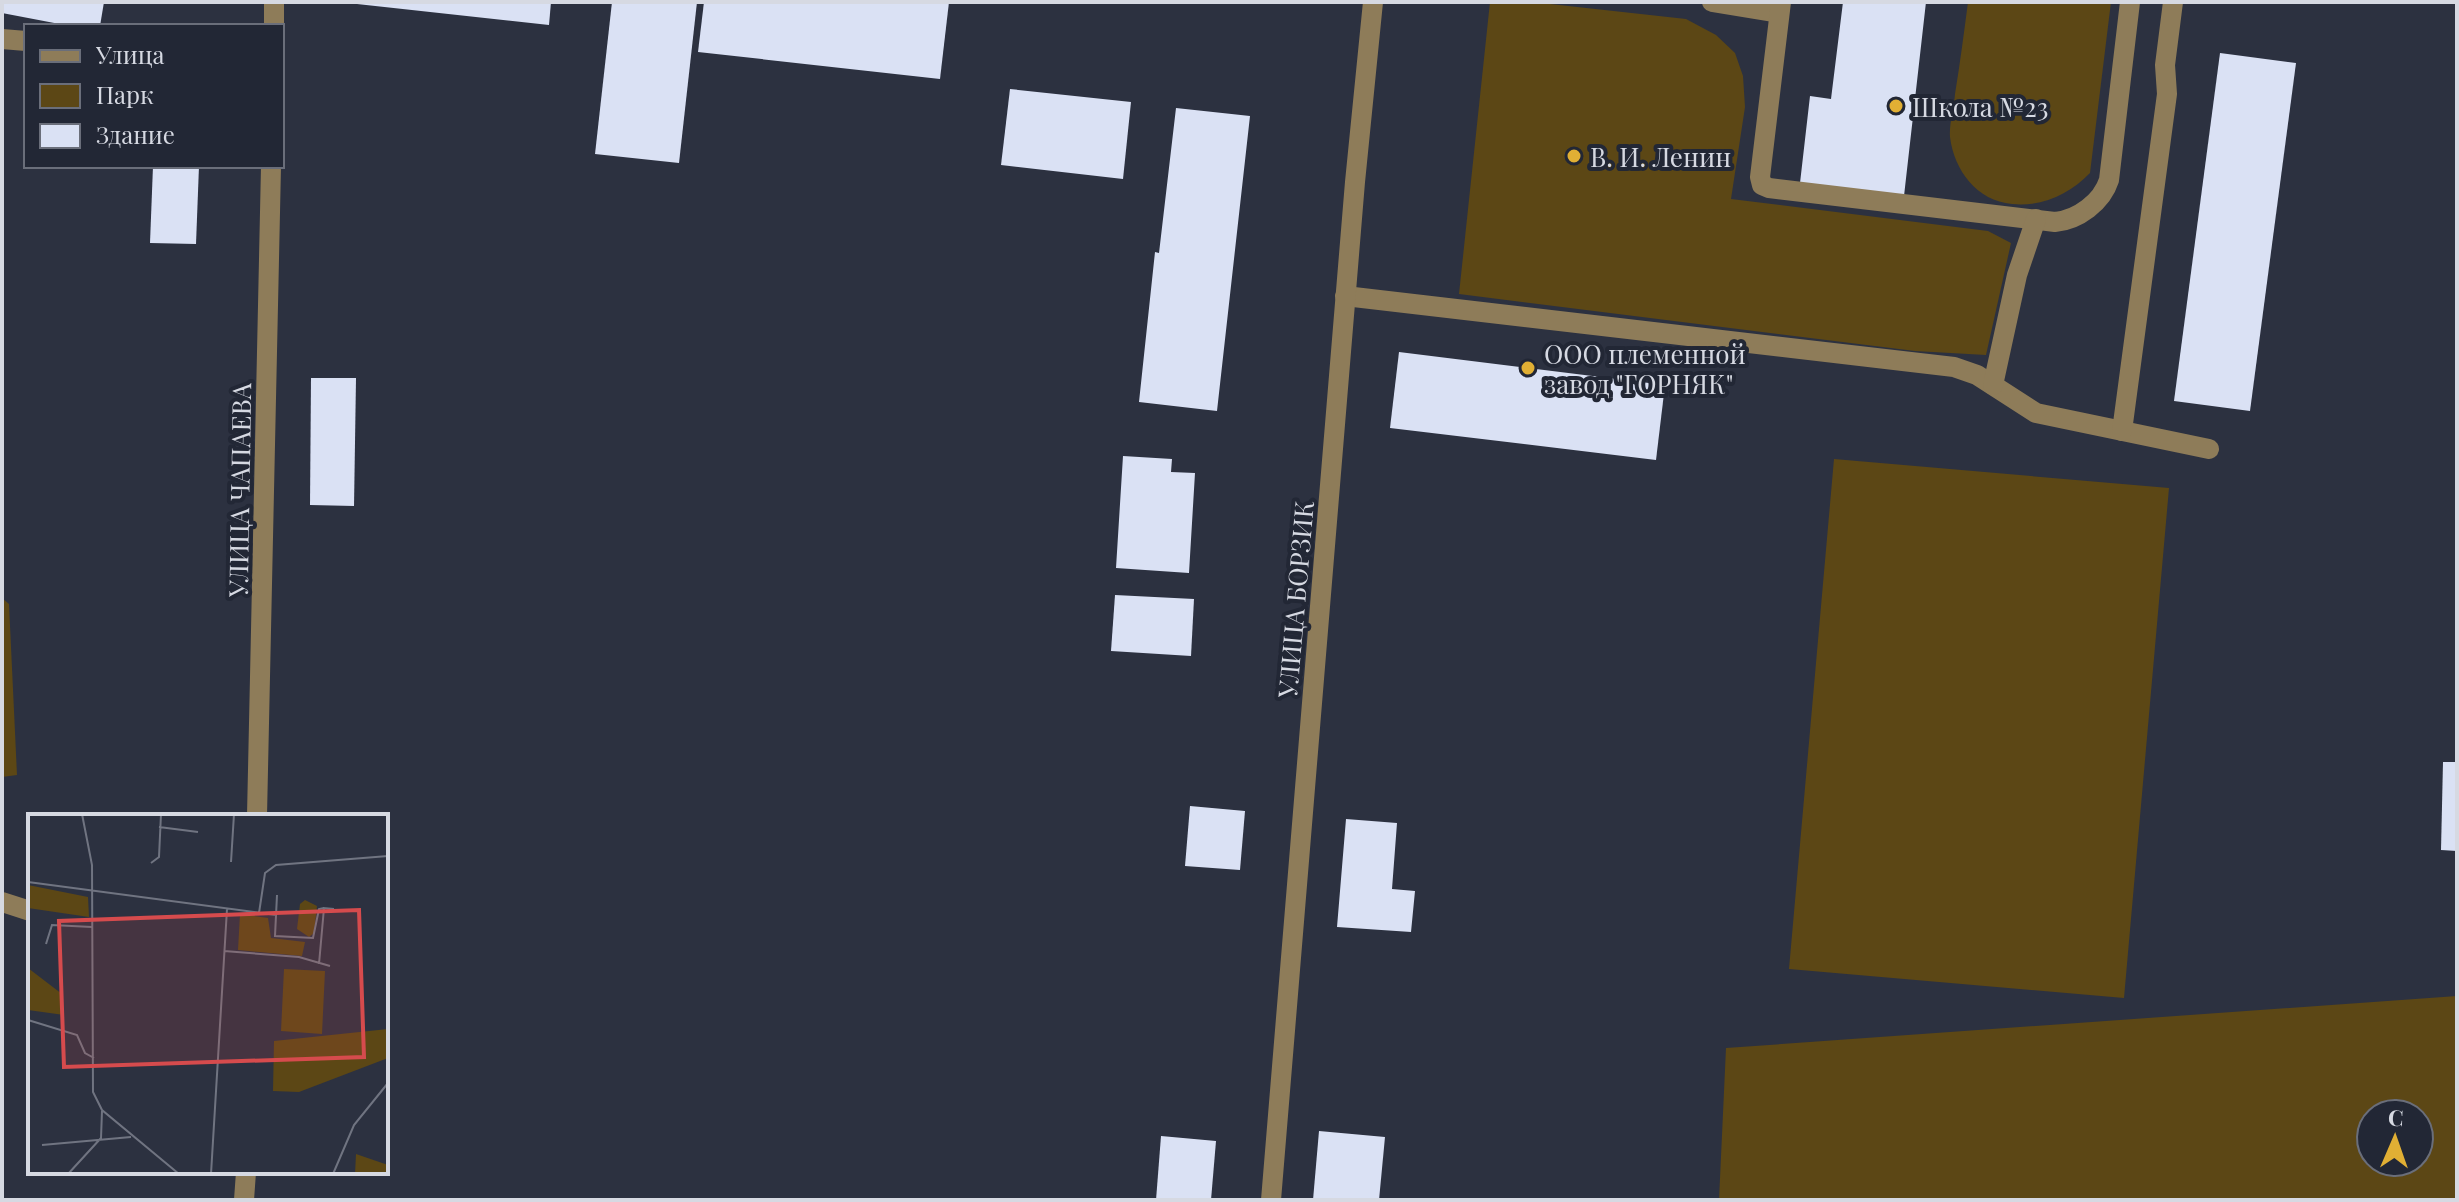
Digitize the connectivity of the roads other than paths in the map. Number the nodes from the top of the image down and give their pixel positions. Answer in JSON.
{"nodes":[{"id":1,"x":274,"y":2,"type":"edge"},
{"id":2,"x":1373,"y":2,"type":"edge"},
{"id":3,"x":1712,"y":2,"type":"edge"},
{"id":4,"x":2130,"y":2,"type":"edge"},
{"id":5,"x":2173,"y":2,"type":"edge"},
{"id":6,"x":1780,"y":8,"type":"edge"},
{"id":7,"x":274,"y":24,"type":"edge"},
{"id":8,"x":2,"y":39,"type":"edge"},
{"id":9,"x":24,"y":41,"type":"edge"},
{"id":10,"x":271,"y":168,"type":"edge"},
{"id":11,"x":2036,"y":219,"type":"junction"},
{"id":12,"x":1345,"y":296,"type":"junction"},
{"id":13,"x":1993,"y":385,"type":"junction"},
{"id":14,"x":2122,"y":431,"type":"junction"},
{"id":15,"x":2209,"y":449,"type":"dead end"},
{"id":16,"x":257,"y":814,"type":"edge"},
{"id":17,"x":2,"y":902,"type":"edge"},
{"id":18,"x":28,"y":910,"type":"edge"},
{"id":19,"x":246,"y":1174,"type":"edge"},
{"id":20,"x":244,"y":1200,"type":"edge"},
{"id":21,"x":1271,"y":1200,"type":"edge"}],
"edges":[{"from":1,"to":7,"type":"street"},
{"from":2,"to":12,"type":"street","name":"УЛИЦА БОРЗИК"},
{"from":3,"to":6,"type":"street"},
{"from":4,"to":11,"type":"street"},
{"from":5,"to":14,"type":"street"},
{"from":6,"to":11,"type":"street"},
{"from":8,"to":9,"type":"street"},
{"from":10,"to":16,"type":"street","name":"УЛИЦА ЧАПАЕВА"},
{"from":11,"to":13,"type":"street"},
{"from":12,"to":13,"type":"street"},
{"from":12,"to":21,"type":"street","name":"УЛИЦА БОРЗИК"},
{"from":13,"to":14,"type":"street"},
{"from":14,"to":15,"type":"street"},
{"from":17,"to":18,"type":"street"},
{"from":19,"to":20,"type":"street"}]}
